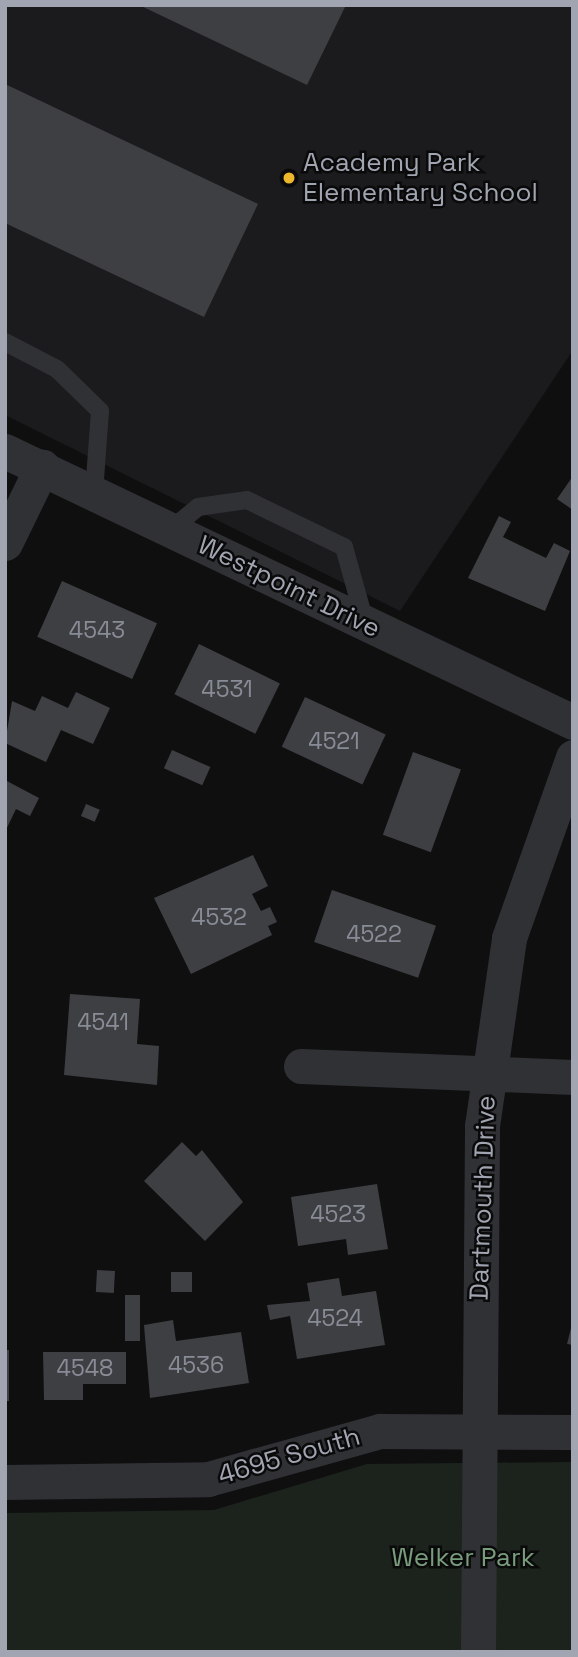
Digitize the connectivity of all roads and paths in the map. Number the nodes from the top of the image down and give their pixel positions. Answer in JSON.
{"nodes":[{"id":1,"x":5,"y":342,"type":"edge"},
{"id":2,"x":5,"y":451,"type":"edge"},
{"id":3,"x":42,"y":467,"type":"junction"},
{"id":4,"x":94,"y":493,"type":"junction"},
{"id":5,"x":170,"y":530,"type":"junction"},
{"id":6,"x":5,"y":543,"type":"edge"},
{"id":7,"x":366,"y":625,"type":"junction"},
{"id":8,"x":573,"y":722,"type":"edge"},
{"id":9,"x":573,"y":757,"type":"edge"},
{"id":10,"x":301,"y":1066,"type":"dead end"},
{"id":11,"x":573,"y":1077,"type":"edge"},
{"id":12,"x":487,"y":1078,"type":"junction"},
{"id":13,"x":573,"y":1432,"type":"edge"},
{"id":14,"x":480,"y":1433,"type":"junction"},
{"id":15,"x":5,"y":1482,"type":"edge"},
{"id":16,"x":478,"y":1652,"type":"edge"}],
"edges":[{"from":1,"to":4,"type":"lane"},
{"from":2,"to":3,"type":"street","name":"Westpoint Drive"},
{"from":3,"to":4,"type":"street","name":"Westpoint Drive"},
{"from":3,"to":6,"type":"street"},
{"from":4,"to":5,"type":"street","name":"Westpoint Drive"},
{"from":5,"to":7,"type":"street","name":"Westpoint Drive"},
{"from":5,"to":7,"type":"lane"},
{"from":7,"to":8,"type":"street","name":"Westpoint Drive"},
{"from":9,"to":12,"type":"street","name":"Dartmouth Drive"},
{"from":10,"to":12,"type":"street"},
{"from":11,"to":12,"type":"street"},
{"from":12,"to":14,"type":"street","name":"Dartmouth Drive"},
{"from":13,"to":14,"type":"street","name":"4695 South"},
{"from":14,"to":15,"type":"street","name":"4695 South"},
{"from":14,"to":16,"type":"street","name":"Dartmouth Drive"}]}
